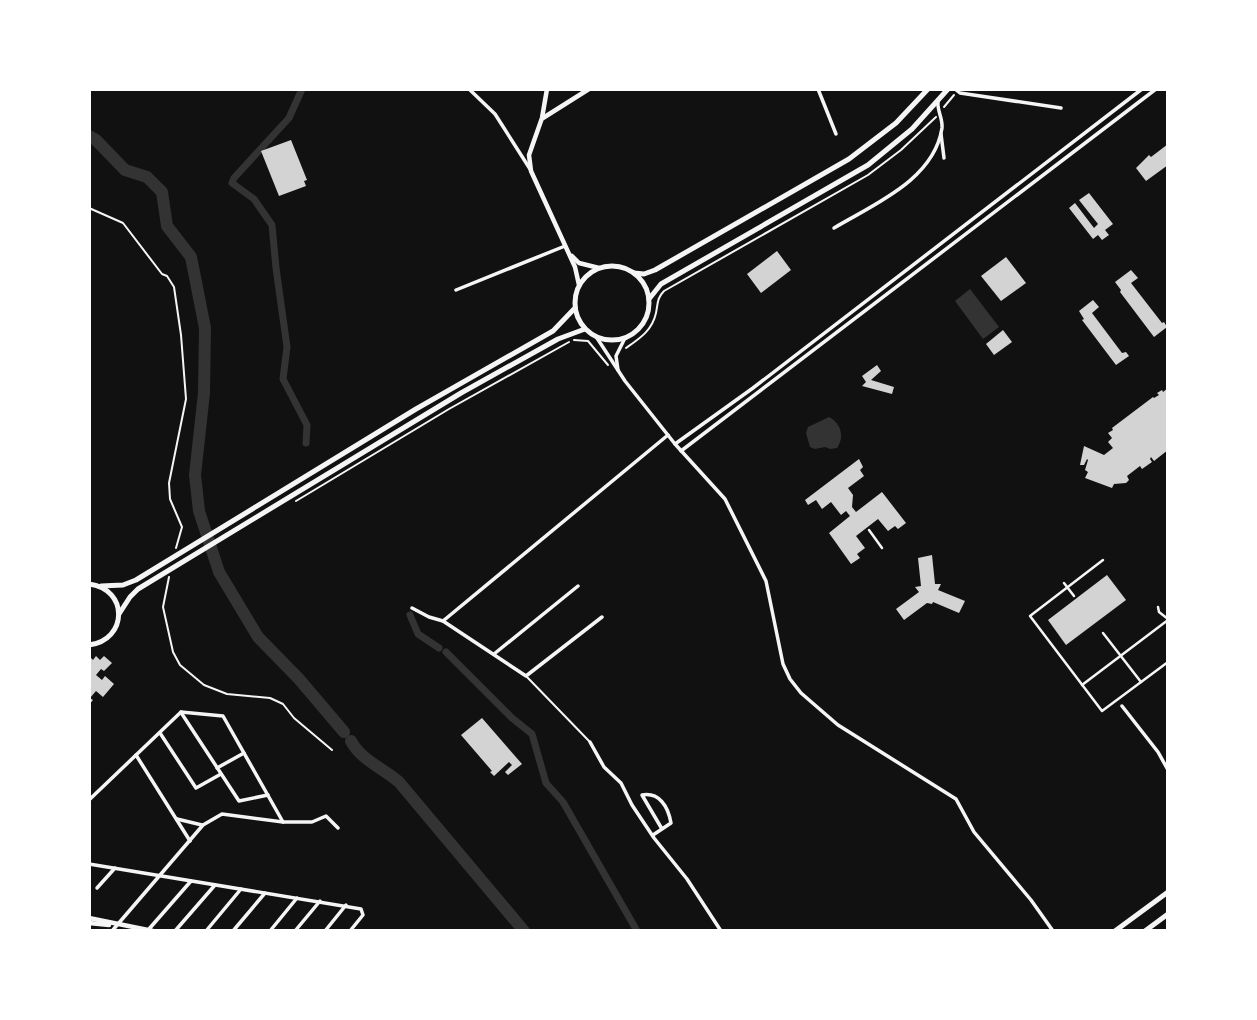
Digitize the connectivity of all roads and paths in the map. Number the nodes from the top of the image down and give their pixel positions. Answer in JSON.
{"nodes":[{"id":1,"x":469,"y":89,"type":"edge"},
{"id":2,"x":547,"y":89,"type":"edge"},
{"id":3,"x":589,"y":89,"type":"edge"},
{"id":4,"x":818,"y":89,"type":"edge"},
{"id":5,"x":928,"y":89,"type":"edge"},
{"id":6,"x":948,"y":89,"type":"edge"},
{"id":7,"x":1142,"y":89,"type":"edge"},
{"id":8,"x":1156,"y":89,"type":"edge"},
{"id":9,"x":956,"y":90,"type":"edge"},
{"id":10,"x":937,"y":101,"type":"junction"},
{"id":11,"x":1061,"y":108,"type":"dead end"},
{"id":12,"x":939,"y":114,"type":"junction"},
{"id":13,"x":542,"y":118,"type":"junction"},
{"id":14,"x":941,"y":132,"type":"junction"},
{"id":15,"x":836,"y":134,"type":"dead end"},
{"id":16,"x":944,"y":158,"type":"dead end"},
{"id":17,"x":531,"y":171,"type":"junction"},
{"id":18,"x":89,"y":208,"type":"edge"},
{"id":19,"x":834,"y":228,"type":"dead end"},
{"id":20,"x":566,"y":249,"type":"junction"},
{"id":21,"x":599,"y":268,"type":"junction"},
{"id":22,"x":634,"y":273,"type":"junction"},
{"id":23,"x":579,"y":285,"type":"junction"},
{"id":24,"x":456,"y":290,"type":"dead end"},
{"id":25,"x":649,"y":299,"type":"junction"},
{"id":26,"x":575,"y":308,"type":"junction"},
{"id":27,"x":584,"y":329,"type":"junction"},
{"id":28,"x":597,"y":338,"type":"junction"},
{"id":29,"x":625,"y":338,"type":"junction"},
{"id":30,"x":622,"y":354,"type":"dead end"},
{"id":31,"x":612,"y":364,"type":"junction"},
{"id":32,"x":618,"y":372,"type":"junction"},
{"id":33,"x":668,"y":435,"type":"junction"},
{"id":34,"x":675,"y":444,"type":"junction"},
{"id":35,"x":681,"y":451,"type":"junction"},
{"id":36,"x":293,"y":502,"type":"dead end"},
{"id":37,"x":869,"y":530,"type":"dead end"},
{"id":38,"x":176,"y":548,"type":"dead end"},
{"id":39,"x":882,"y":548,"type":"dead end"},
{"id":40,"x":1103,"y":560,"type":"dead end"},
{"id":41,"x":171,"y":570,"type":"dead end"},
{"id":42,"x":1064,"y":583,"type":"dead end"},
{"id":43,"x":89,"y":584,"type":"edge"},
{"id":44,"x":101,"y":586,"type":"junction"},
{"id":45,"x":578,"y":586,"type":"dead end"},
{"id":46,"x":1068,"y":587,"type":"junction"},
{"id":47,"x":1074,"y":596,"type":"dead end"},
{"id":48,"x":1158,"y":607,"type":"dead end"},
{"id":49,"x":412,"y":608,"type":"dead end"},
{"id":50,"x":119,"y":614,"type":"junction"},
{"id":51,"x":602,"y":617,"type":"dead end"},
{"id":52,"x":1168,"y":620,"type":"edge"},
{"id":53,"x":443,"y":621,"type":"junction"},
{"id":54,"x":1103,"y":633,"type":"dead end"},
{"id":55,"x":89,"y":645,"type":"edge"},
{"id":56,"x":494,"y":654,"type":"junction"},
{"id":57,"x":1121,"y":656,"type":"junction"},
{"id":58,"x":1168,"y":662,"type":"edge"},
{"id":59,"x":526,"y":676,"type":"junction"},
{"id":60,"x":1141,"y":682,"type":"junction"},
{"id":61,"x":1082,"y":685,"type":"junction"},
{"id":62,"x":1122,"y":706,"type":"dead end"},
{"id":63,"x":181,"y":712,"type":"junction"},
{"id":64,"x":160,"y":733,"type":"junction"},
{"id":65,"x":590,"y":742,"type":"joint"},
{"id":66,"x":332,"y":750,"type":"dead end"},
{"id":67,"x":244,"y":752,"type":"junction"},
{"id":68,"x":136,"y":755,"type":"junction"},
{"id":69,"x":217,"y":768,"type":"junction"},
{"id":70,"x":1168,"y":770,"type":"edge"},
{"id":71,"x":221,"y":774,"type":"junction"},
{"id":72,"x":268,"y":795,"type":"junction"},
{"id":73,"x":89,"y":800,"type":"edge"},
{"id":74,"x":177,"y":819,"type":"junction"},
{"id":75,"x":283,"y":822,"type":"junction"},
{"id":76,"x":202,"y":825,"type":"junction"},
{"id":77,"x":338,"y":828,"type":"dead end"},
{"id":78,"x":662,"y":829,"type":"junction"},
{"id":79,"x":653,"y":835,"type":"junction"},
{"id":80,"x":190,"y":841,"type":"junction"},
{"id":81,"x":89,"y":864,"type":"edge"},
{"id":82,"x":115,"y":869,"type":"junction"},
{"id":83,"x":161,"y":876,"type":"junction"},
{"id":84,"x":191,"y":881,"type":"junction"},
{"id":85,"x":215,"y":884,"type":"junction"},
{"id":86,"x":97,"y":888,"type":"dead end"},
{"id":87,"x":241,"y":889,"type":"junction"},
{"id":88,"x":1168,"y":891,"type":"edge"},
{"id":89,"x":265,"y":893,"type":"junction"},
{"id":90,"x":297,"y":898,"type":"junction"},
{"id":91,"x":320,"y":901,"type":"junction"},
{"id":92,"x":346,"y":905,"type":"junction"},
{"id":93,"x":1168,"y":914,"type":"edge"},
{"id":94,"x":89,"y":921,"type":"edge"},
{"id":95,"x":117,"y":925,"type":"junction"},
{"id":96,"x":151,"y":930,"type":"edge"},
{"id":97,"x":1053,"y":930,"type":"edge"},
{"id":98,"x":112,"y":931,"type":"edge"},
{"id":99,"x":175,"y":931,"type":"edge"},
{"id":100,"x":206,"y":931,"type":"edge"},
{"id":101,"x":233,"y":931,"type":"edge"},
{"id":102,"x":270,"y":931,"type":"edge"},
{"id":103,"x":295,"y":931,"type":"edge"},
{"id":104,"x":325,"y":931,"type":"edge"},
{"id":105,"x":350,"y":931,"type":"edge"},
{"id":106,"x":721,"y":931,"type":"edge"},
{"id":107,"x":1115,"y":931,"type":"edge"},
{"id":108,"x":1145,"y":931,"type":"edge"}],
"edges":[{"from":1,"to":17,"type":"street"},
{"from":2,"to":13,"type":"street"},
{"from":3,"to":13,"type":"street"},
{"from":4,"to":15,"type":"street"},
{"from":5,"to":22,"type":"main road"},
{"from":6,"to":10,"type":"main road"},
{"from":7,"to":34,"type":"street"},
{"from":8,"to":35,"type":"street"},
{"from":9,"to":11,"type":"street"},
{"from":9,"to":12,"type":"path"},
{"from":10,"to":12,"type":"street"},
{"from":10,"to":25,"type":"main road"},
{"from":12,"to":14,"type":"street"},
{"from":12,"to":30,"type":"path"},
{"from":13,"to":17,"type":"street"},
{"from":14,"to":16,"type":"street"},
{"from":14,"to":19,"type":"street"},
{"from":17,"to":20,"type":"street"},
{"from":18,"to":38,"type":"path"},
{"from":20,"to":21,"type":"street"},
{"from":20,"to":23,"type":"street"},
{"from":20,"to":24,"type":"street"},
{"from":21,"to":22,"type":"main road"},
{"from":21,"to":23,"type":"main road"},
{"from":22,"to":25,"type":"main road"},
{"from":23,"to":26,"type":"main road"},
{"from":25,"to":29,"type":"main road"},
{"from":26,"to":27,"type":"main road"},
{"from":26,"to":44,"type":"main road"},
{"from":27,"to":28,"type":"main road"},
{"from":27,"to":50,"type":"main road"},
{"from":28,"to":29,"type":"main road"},
{"from":28,"to":31,"type":"street"},
{"from":29,"to":32,"type":"street"},
{"from":31,"to":32,"type":"street"},
{"from":31,"to":36,"type":"path"},
{"from":32,"to":33,"type":"street"},
{"from":33,"to":34,"type":"street"},
{"from":33,"to":53,"type":"street"},
{"from":34,"to":35,"type":"street"},
{"from":35,"to":97,"type":"street"},
{"from":37,"to":39,"type":"street"},
{"from":40,"to":46,"type":"street"},
{"from":41,"to":66,"type":"path"},
{"from":42,"to":46,"type":"street"},
{"from":43,"to":44,"type":"main road"},
{"from":44,"to":50,"type":"main road"},
{"from":45,"to":56,"type":"street"},
{"from":46,"to":47,"type":"street"},
{"from":46,"to":61,"type":"street"},
{"from":48,"to":52,"type":"street"},
{"from":49,"to":53,"type":"street"},
{"from":50,"to":55,"type":"main road"},
{"from":51,"to":59,"type":"street"},
{"from":52,"to":57,"type":"street"},
{"from":53,"to":56,"type":"street"},
{"from":54,"to":57,"type":"street"},
{"from":56,"to":59,"type":"street"},
{"from":57,"to":60,"type":"street"},
{"from":57,"to":61,"type":"street"},
{"from":58,"to":60,"type":"street"},
{"from":59,"to":65,"type":"lane"},
{"from":60,"to":61,"type":"street"},
{"from":62,"to":70,"type":"street"},
{"from":63,"to":64,"type":"street"},
{"from":63,"to":67,"type":"street"},
{"from":63,"to":69,"type":"street"},
{"from":64,"to":68,"type":"street"},
{"from":64,"to":71,"type":"street"},
{"from":65,"to":79,"type":"street"},
{"from":67,"to":69,"type":"street"},
{"from":67,"to":72,"type":"street"},
{"from":68,"to":73,"type":"street"},
{"from":68,"to":74,"type":"street"},
{"from":69,"to":71,"type":"street"},
{"from":71,"to":72,"type":"street"},
{"from":72,"to":75,"type":"street"},
{"from":74,"to":76,"type":"street"},
{"from":74,"to":80,"type":"street"},
{"from":75,"to":76,"type":"street"},
{"from":75,"to":77,"type":"street"},
{"from":76,"to":80,"type":"street"},
{"from":78,"to":78,"type":"street"},
{"from":78,"to":79,"type":"street"},
{"from":79,"to":106,"type":"street"},
{"from":80,"to":83,"type":"street"},
{"from":81,"to":82,"type":"street"},
{"from":82,"to":83,"type":"street"},
{"from":82,"to":86,"type":"street"},
{"from":83,"to":84,"type":"street"},
{"from":83,"to":95,"type":"street"},
{"from":84,"to":85,"type":"street"},
{"from":84,"to":96,"type":"street"},
{"from":85,"to":87,"type":"street"},
{"from":85,"to":99,"type":"street"},
{"from":87,"to":89,"type":"street"},
{"from":87,"to":100,"type":"street"},
{"from":88,"to":107,"type":"main road"},
{"from":89,"to":90,"type":"street"},
{"from":89,"to":101,"type":"street"},
{"from":90,"to":91,"type":"street"},
{"from":90,"to":102,"type":"street"},
{"from":91,"to":92,"type":"street"},
{"from":91,"to":103,"type":"street"},
{"from":92,"to":104,"type":"street"},
{"from":92,"to":105,"type":"street"},
{"from":93,"to":108,"type":"main road"},
{"from":94,"to":95,"type":"street"},
{"from":95,"to":96,"type":"street"},
{"from":95,"to":98,"type":"street"}]}
